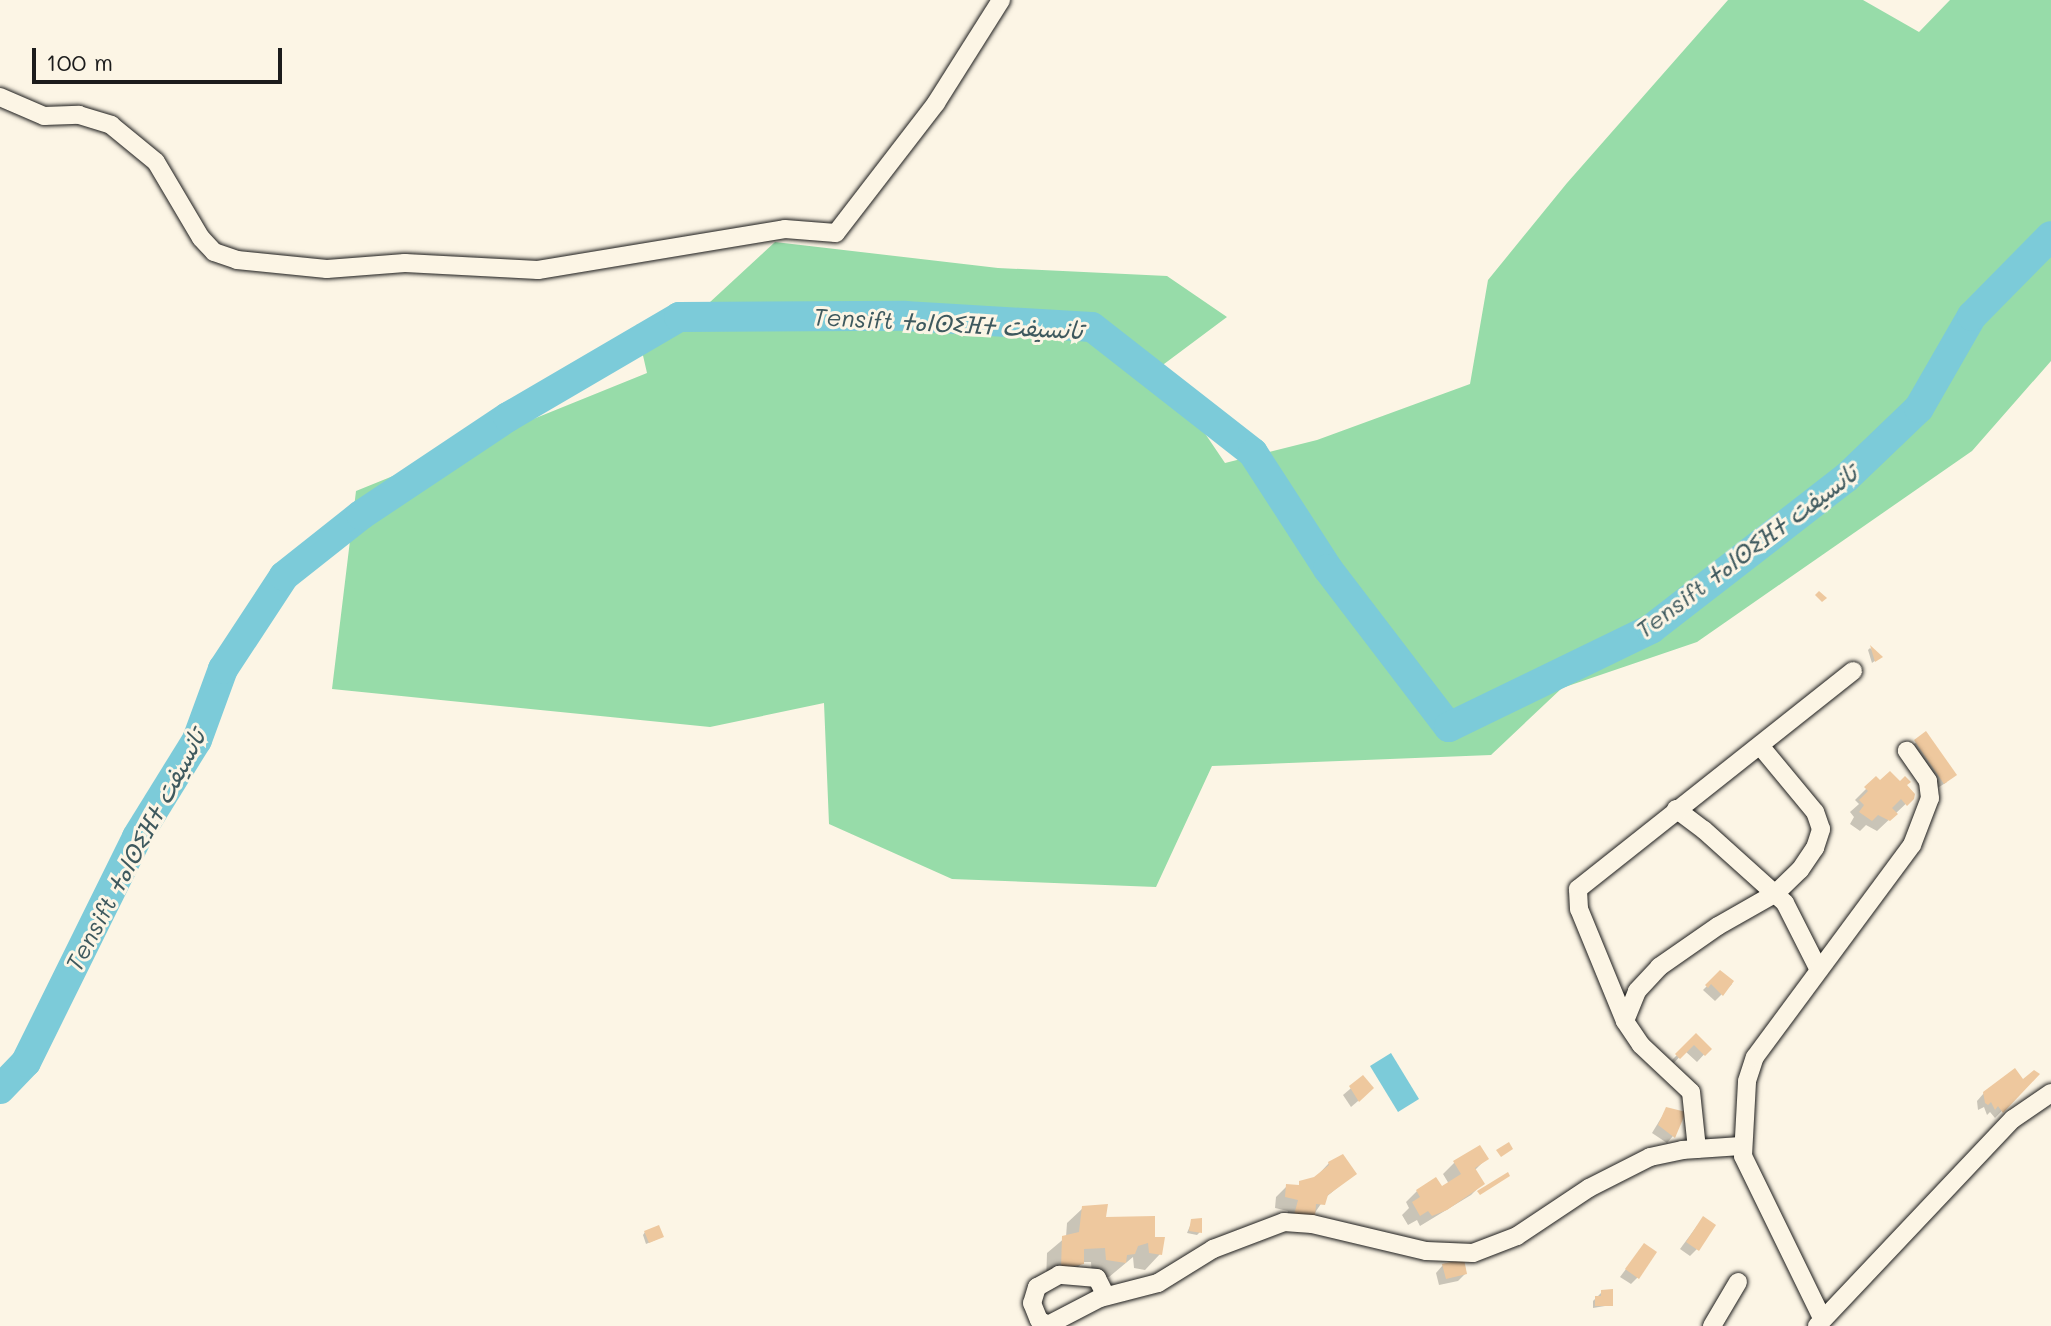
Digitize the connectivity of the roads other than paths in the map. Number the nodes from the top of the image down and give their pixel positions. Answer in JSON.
{"nodes":[{"id":1,"x":1001,"y":0,"type":"edge"},
{"id":2,"x":0,"y":97,"type":"edge"},
{"id":3,"x":1853,"y":671,"type":"dead end"},
{"id":4,"x":1761,"y":747,"type":"junction"},
{"id":5,"x":1907,"y":751,"type":"dead end"},
{"id":6,"x":1676,"y":809,"type":"junction"},
{"id":7,"x":1776,"y":893,"type":"junction"},
{"id":8,"x":1818,"y":968,"type":"junction"},
{"id":9,"x":1625,"y":1021,"type":"junction"},
{"id":10,"x":2051,"y":1093,"type":"edge"},
{"id":11,"x":1741,"y":1146,"type":"junction"},
{"id":12,"x":1697,"y":1149,"type":"junction"},
{"id":13,"x":1738,"y":1282,"type":"dead end"},
{"id":14,"x":1106,"y":1296,"type":"dead end"},
{"id":15,"x":1819,"y":1322,"type":"edge"},
{"id":16,"x":1712,"y":1326,"type":"edge"}],
"edges":[{"from":1,"to":2,"type":"street"},
{"from":3,"to":4,"type":"street"},
{"from":4,"to":6,"type":"street"},
{"from":4,"to":7,"type":"street"},
{"from":5,"to":8,"type":"street"},
{"from":6,"to":7,"type":"street"},
{"from":6,"to":9,"type":"street"},
{"from":7,"to":8,"type":"street"},
{"from":7,"to":9,"type":"street"},
{"from":8,"to":11,"type":"street"},
{"from":9,"to":12,"type":"street"},
{"from":10,"to":15,"type":"street"},
{"from":11,"to":12,"type":"street"},
{"from":11,"to":15,"type":"street"},
{"from":12,"to":14,"type":"street"},
{"from":13,"to":16,"type":"street"}]}
